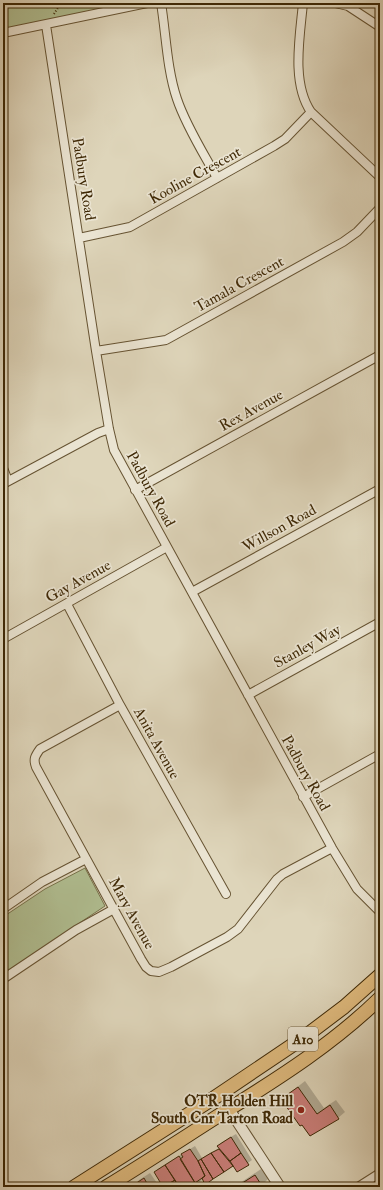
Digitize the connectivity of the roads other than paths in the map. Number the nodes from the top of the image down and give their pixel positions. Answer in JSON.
{"nodes":[{"id":1,"x":147,"y":3,"type":"edge"},
{"id":2,"x":161,"y":3,"type":"edge"},
{"id":3,"x":303,"y":3,"type":"edge"},
{"id":4,"x":335,"y":3,"type":"edge"},
{"id":5,"x":46,"y":25,"type":"junction"},
{"id":6,"x":380,"y":27,"type":"edge"},
{"id":7,"x":3,"y":34,"type":"edge"},
{"id":8,"x":311,"y":112,"type":"junction"},
{"id":9,"x":380,"y":177,"type":"edge"},
{"id":10,"x":217,"y":178,"type":"junction"},
{"id":11,"x":380,"y":208,"type":"edge"},
{"id":12,"x":79,"y":238,"type":"junction"},
{"id":13,"x":96,"y":351,"type":"junction"},
{"id":14,"x":380,"y":355,"type":"edge"},
{"id":15,"x":109,"y":429,"type":"junction"},
{"id":16,"x":3,"y":468,"type":"edge"},
{"id":17,"x":6,"y":482,"type":"edge"},
{"id":18,"x":380,"y":489,"type":"edge"},
{"id":19,"x":135,"y":490,"type":"junction"},
{"id":20,"x":167,"y":547,"type":"junction"},
{"id":21,"x":192,"y":592,"type":"junction"},
{"id":22,"x":67,"y":604,"type":"junction"},
{"id":23,"x":380,"y":622,"type":"edge"},
{"id":24,"x":3,"y":639,"type":"edge"},
{"id":25,"x":248,"y":695,"type":"junction"},
{"id":26,"x":120,"y":705,"type":"junction"},
{"id":27,"x":380,"y":754,"type":"edge"},
{"id":28,"x":303,"y":797,"type":"junction"},
{"id":29,"x":332,"y":848,"type":"junction"},
{"id":30,"x":86,"y":859,"type":"junction"},
{"id":31,"x":226,"y":894,"type":"dead end"},
{"id":32,"x":3,"y":909,"type":"edge"},
{"id":33,"x":114,"y":909,"type":"junction"},
{"id":34,"x":380,"y":912,"type":"edge"},
{"id":35,"x":380,"y":975,"type":"edge"},
{"id":36,"x":3,"y":979,"type":"edge"},
{"id":37,"x":380,"y":998,"type":"edge"},
{"id":38,"x":219,"y":1094,"type":"junction"},
{"id":39,"x":228,"y":1109,"type":"junction"},
{"id":40,"x":380,"y":1173,"type":"edge"},
{"id":41,"x":74,"y":1187,"type":"edge"},
{"id":42,"x":106,"y":1187,"type":"edge"},
{"id":43,"x":280,"y":1187,"type":"edge"},
{"id":44,"x":358,"y":1187,"type":"edge"}],
"edges":[{"from":1,"to":5,"type":"street"},
{"from":2,"to":10,"type":"street"},
{"from":3,"to":8,"type":"street"},
{"from":4,"to":6,"type":"street"},
{"from":5,"to":7,"type":"street"},
{"from":5,"to":12,"type":"street","name":"Padbury Road"},
{"from":8,"to":9,"type":"street"},
{"from":8,"to":10,"type":"street","name":"Kooline Crescent"},
{"from":10,"to":12,"type":"street","name":"Kooline Crescent"},
{"from":11,"to":13,"type":"street","name":"Tamala Crescent"},
{"from":12,"to":13,"type":"street","name":"Padbury Road"},
{"from":13,"to":15,"type":"street","name":"Padbury Road"},
{"from":14,"to":19,"type":"street","name":"Rex Avenue"},
{"from":15,"to":17,"type":"street"},
{"from":15,"to":19,"type":"street","name":"Padbury Road"},
{"from":16,"to":17,"type":"street"},
{"from":18,"to":21,"type":"street","name":"Willson Road"},
{"from":19,"to":20,"type":"street","name":"Padbury Road"},
{"from":20,"to":21,"type":"street","name":"Padbury Road"},
{"from":20,"to":22,"type":"street","name":"Gay Avenue"},
{"from":21,"to":25,"type":"street","name":"Padbury Road"},
{"from":22,"to":24,"type":"street","name":"Gay Avenue"},
{"from":22,"to":26,"type":"street","name":"Anita Avenue"},
{"from":23,"to":25,"type":"street","name":"Stanley Way"},
{"from":25,"to":28,"type":"street","name":"Padbury Road"},
{"from":26,"to":30,"type":"street","name":"Mary Avenue"},
{"from":26,"to":31,"type":"street","name":"Anita Avenue"},
{"from":27,"to":28,"type":"street"},
{"from":28,"to":29,"type":"street","name":"Padbury Road"},
{"from":29,"to":33,"type":"street","name":"Mary Avenue"},
{"from":29,"to":34,"type":"street","name":"Padbury Road"},
{"from":30,"to":32,"type":"street"},
{"from":30,"to":33,"type":"street","name":"Mary Avenue"},
{"from":33,"to":36,"type":"street"},
{"from":35,"to":38,"type":"highway","number":"A10"},
{"from":37,"to":39,"type":"highway","number":"A10"},
{"from":38,"to":39,"type":"highway"},
{"from":38,"to":41,"type":"highway","number":"A10"},
{"from":39,"to":42,"type":"highway","number":"A10"},
{"from":39,"to":43,"type":"street"},
{"from":40,"to":44,"type":"street"}]}
